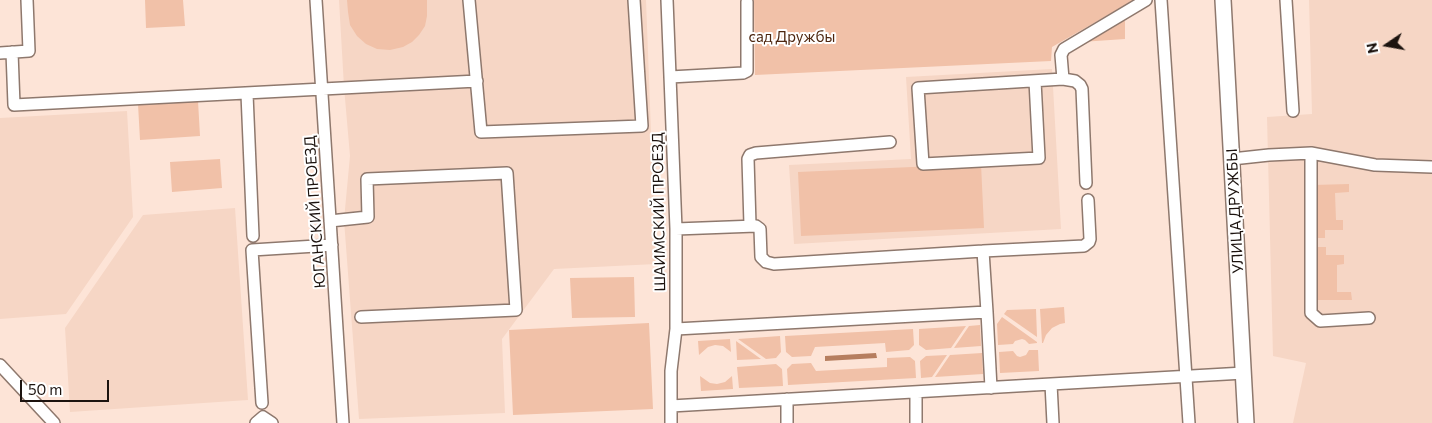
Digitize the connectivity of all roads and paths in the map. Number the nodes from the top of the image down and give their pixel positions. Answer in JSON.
{"nodes":[{"id":1,"x":27,"y":0,"type":"edge"},
{"id":2,"x":316,"y":0,"type":"edge"},
{"id":3,"x":469,"y":0,"type":"edge"},
{"id":4,"x":634,"y":0,"type":"edge"},
{"id":5,"x":667,"y":0,"type":"edge"},
{"id":6,"x":1146,"y":0,"type":"edge"},
{"id":7,"x":1160,"y":0,"type":"edge"},
{"id":8,"x":1223,"y":0,"type":"edge"},
{"id":9,"x":1286,"y":0,"type":"edge"},
{"id":10,"x":747,"y":2,"type":"dead end"},
{"id":11,"x":6,"y":53,"type":"edge"},
{"id":12,"x":670,"y":77,"type":"junction"},
{"id":13,"x":1063,"y":78,"type":"junction"},
{"id":14,"x":477,"y":81,"type":"junction"},
{"id":15,"x":1035,"y":81,"type":"junction"},
{"id":16,"x":322,"y":90,"type":"junction"},
{"id":17,"x":247,"y":94,"type":"junction"},
{"id":18,"x":1292,"y":111,"type":"dead end"},
{"id":19,"x":890,"y":142,"type":"dead end"},
{"id":20,"x":1311,"y":154,"type":"junction"},
{"id":21,"x":1232,"y":159,"type":"junction"},
{"id":22,"x":1432,"y":167,"type":"edge"},
{"id":23,"x":1086,"y":183,"type":"dead end"},
{"id":24,"x":1088,"y":200,"type":"dead end"},
{"id":25,"x":330,"y":221,"type":"junction"},
{"id":26,"x":750,"y":225,"type":"junction"},
{"id":27,"x":676,"y":229,"type":"junction"},
{"id":28,"x":253,"y":236,"type":"dead end"},
{"id":29,"x":332,"y":245,"type":"junction"},
{"id":30,"x":983,"y":250,"type":"junction"},
{"id":31,"x":987,"y":312,"type":"junction"},
{"id":32,"x":361,"y":317,"type":"dead end"},
{"id":33,"x":1370,"y":318,"type":"dead end"},
{"id":34,"x":676,"y":329,"type":"junction"},
{"id":35,"x":0,"y":365,"type":"edge"},
{"id":36,"x":1244,"y":373,"type":"junction"},
{"id":37,"x":1186,"y":377,"type":"junction"},
{"id":38,"x":1051,"y":384,"type":"junction"},
{"id":39,"x":991,"y":388,"type":"junction"},
{"id":40,"x":916,"y":392,"type":"junction"},
{"id":41,"x":787,"y":399,"type":"junction"},
{"id":42,"x":262,"y":403,"type":"dead end"},
{"id":43,"x":671,"y":406,"type":"junction"},
{"id":44,"x":54,"y":423,"type":"edge"},
{"id":45,"x":256,"y":423,"type":"edge"},
{"id":46,"x":272,"y":423,"type":"edge"},
{"id":47,"x":343,"y":423,"type":"edge"},
{"id":48,"x":670,"y":423,"type":"edge"},
{"id":49,"x":787,"y":423,"type":"edge"},
{"id":50,"x":916,"y":423,"type":"edge"},
{"id":51,"x":1053,"y":423,"type":"edge"},
{"id":52,"x":1189,"y":423,"type":"edge"},
{"id":53,"x":1246,"y":423,"type":"edge"}],
"edges":[{"from":1,"to":11,"type":"street"},
{"from":2,"to":16,"type":"street","name":"ЮГАНСКИЙ ПРОЕЗД"},
{"from":3,"to":14,"type":"street"},
{"from":4,"to":14,"type":"street"},
{"from":5,"to":12,"type":"street","name":"ШАИМСКИЙ ПРОЕЗД"},
{"from":6,"to":13,"type":"street"},
{"from":7,"to":37,"type":"street"},
{"from":8,"to":21,"type":"main road","name":"УЛИЦА ДРУЖБЫ"},
{"from":9,"to":18,"type":"street"},
{"from":10,"to":12,"type":"street"},
{"from":11,"to":17,"type":"street"},
{"from":12,"to":27,"type":"street","name":"ШАИМСКИЙ ПРОЕЗД"},
{"from":13,"to":15,"type":"street"},
{"from":13,"to":23,"type":"street"},
{"from":14,"to":16,"type":"street"},
{"from":15,"to":15,"type":"street"},
{"from":16,"to":17,"type":"street"},
{"from":16,"to":25,"type":"street","name":"ЮГАНСКИЙ ПРОЕЗД"},
{"from":17,"to":28,"type":"street"},
{"from":19,"to":26,"type":"street"},
{"from":20,"to":21,"type":"street"},
{"from":20,"to":22,"type":"street"},
{"from":20,"to":33,"type":"street"},
{"from":21,"to":36,"type":"main road","name":"УЛИЦА ДРУЖБЫ"},
{"from":24,"to":30,"type":"street"},
{"from":25,"to":29,"type":"street","name":"ЮГАНСКИЙ ПРОЕЗД"},
{"from":25,"to":32,"type":"street"},
{"from":26,"to":27,"type":"street"},
{"from":26,"to":30,"type":"street"},
{"from":27,"to":34,"type":"street","name":"ШАИМСКИЙ ПРОЕЗД"},
{"from":29,"to":42,"type":"street"},
{"from":29,"to":47,"type":"street","name":"ЮГАНСКИЙ ПРОЕЗД"},
{"from":30,"to":31,"type":"street"},
{"from":31,"to":34,"type":"street"},
{"from":31,"to":39,"type":"street"},
{"from":34,"to":43,"type":"street","name":"ШАИМСКИЙ ПРОЕЗД"},
{"from":35,"to":44,"type":"street"},
{"from":36,"to":37,"type":"street"},
{"from":36,"to":53,"type":"main road","name":"УЛИЦА ДРУЖБЫ"},
{"from":37,"to":38,"type":"street"},
{"from":37,"to":52,"type":"street"},
{"from":38,"to":39,"type":"street"},
{"from":38,"to":51,"type":"street"},
{"from":39,"to":40,"type":"street"},
{"from":40,"to":41,"type":"street"},
{"from":40,"to":50,"type":"street"},
{"from":41,"to":43,"type":"street"},
{"from":41,"to":49,"type":"street"},
{"from":43,"to":48,"type":"street","name":"ШАИМСКИЙ ПРОЕЗД"},
{"from":45,"to":46,"type":"street"}]}
